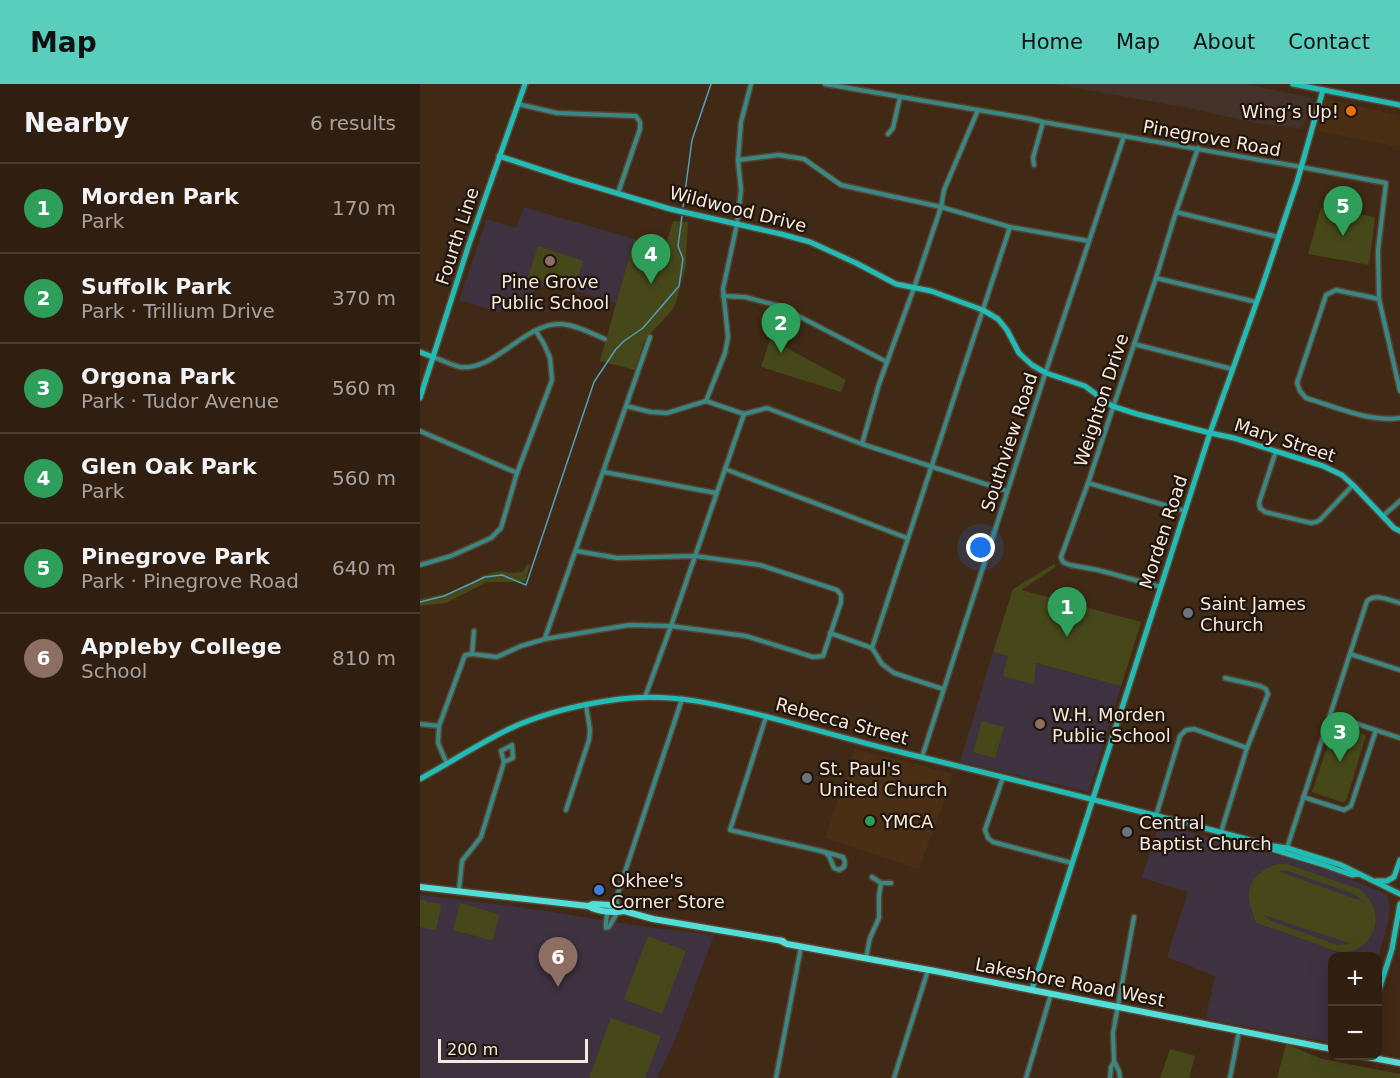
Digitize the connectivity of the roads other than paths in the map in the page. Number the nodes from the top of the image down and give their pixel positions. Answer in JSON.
{"nodes":[{"id":1,"x":525,"y":84,"type":"edge"},
{"id":2,"x":751,"y":84,"type":"edge"},
{"id":3,"x":825,"y":84,"type":"edge"},
{"id":4,"x":1293,"y":84,"type":"edge"},
{"id":5,"x":1324,"y":87,"type":"edge"},
{"id":6,"x":900,"y":97,"type":"junction"},
{"id":7,"x":518,"y":104,"type":"junction"},
{"id":8,"x":1400,"y":105,"type":"edge"},
{"id":9,"x":978,"y":110,"type":"junction"},
{"id":10,"x":1043,"y":122,"type":"junction"},
{"id":11,"x":888,"y":134,"type":"dead end"},
{"id":12,"x":1124,"y":136,"type":"junction"},
{"id":13,"x":1198,"y":148,"type":"junction"},
{"id":14,"x":499,"y":156,"type":"junction"},
{"id":15,"x":738,"y":160,"type":"junction"},
{"id":16,"x":1034,"y":165,"type":"dead end"},
{"id":17,"x":1301,"y":167,"type":"junction"},
{"id":18,"x":618,"y":193,"type":"junction"},
{"id":19,"x":940,"y":207,"type":"junction"},
{"id":20,"x":1176,"y":212,"type":"junction"},
{"id":21,"x":737,"y":224,"type":"junction"},
{"id":22,"x":1010,"y":227,"type":"junction"},
{"id":23,"x":1278,"y":237,"type":"junction"},
{"id":24,"x":1089,"y":241,"type":"junction"},
{"id":25,"x":1156,"y":278,"type":"junction"},
{"id":26,"x":914,"y":288,"type":"junction"},
{"id":27,"x":723,"y":297,"type":"junction"},
{"id":28,"x":1379,"y":299,"type":"junction"},
{"id":29,"x":1256,"y":302,"type":"junction"},
{"id":30,"x":983,"y":310,"type":"junction"},
{"id":31,"x":536,"y":331,"type":"junction"},
{"id":32,"x":650,"y":337,"type":"dead end"},
{"id":33,"x":605,"y":339,"type":"dead end"},
{"id":34,"x":1134,"y":344,"type":"junction"},
{"id":35,"x":420,"y":352,"type":"edge"},
{"id":36,"x":433,"y":357,"type":"junction"},
{"id":37,"x":887,"y":362,"type":"junction"},
{"id":38,"x":1232,"y":369,"type":"junction"},
{"id":39,"x":1046,"y":373,"type":"junction"},
{"id":40,"x":1400,"y":391,"type":"edge"},
{"id":41,"x":420,"y":398,"type":"edge"},
{"id":42,"x":706,"y":401,"type":"junction"},
{"id":43,"x":626,"y":406,"type":"junction"},
{"id":44,"x":1112,"y":406,"type":"junction"},
{"id":45,"x":744,"y":414,"type":"junction"},
{"id":46,"x":1400,"y":418,"type":"edge"},
{"id":47,"x":420,"y":431,"type":"edge"},
{"id":48,"x":1210,"y":433,"type":"junction"},
{"id":49,"x":862,"y":444,"type":"junction"},
{"id":50,"x":1276,"y":451,"type":"junction"},
{"id":51,"x":931,"y":466,"type":"junction"},
{"id":52,"x":724,"y":469,"type":"junction"},
{"id":53,"x":604,"y":472,"type":"junction"},
{"id":54,"x":517,"y":473,"type":"junction"},
{"id":55,"x":1088,"y":483,"type":"junction"},
{"id":56,"x":1353,"y":485,"type":"junction"},
{"id":57,"x":1007,"y":491,"type":"junction"},
{"id":58,"x":716,"y":493,"type":"junction"},
{"id":59,"x":1400,"y":501,"type":"edge"},
{"id":60,"x":1185,"y":511,"type":"junction"},
{"id":61,"x":1383,"y":517,"type":"junction"},
{"id":62,"x":1400,"y":531,"type":"edge"},
{"id":63,"x":907,"y":538,"type":"junction"},
{"id":64,"x":577,"y":551,"type":"junction"},
{"id":65,"x":695,"y":556,"type":"junction"},
{"id":66,"x":420,"y":565,"type":"edge"},
{"id":67,"x":1161,"y":586,"type":"junction"},
{"id":68,"x":1400,"y":603,"type":"edge"},
{"id":69,"x":671,"y":626,"type":"junction"},
{"id":70,"x":474,"y":631,"type":"dead end"},
{"id":71,"x":830,"y":633,"type":"junction"},
{"id":72,"x":545,"y":639,"type":"junction"},
{"id":73,"x":872,"y":648,"type":"junction"},
{"id":74,"x":472,"y":654,"type":"junction"},
{"id":75,"x":1350,"y":654,"type":"junction"},
{"id":76,"x":1400,"y":670,"type":"edge"},
{"id":77,"x":1225,"y":678,"type":"dead end"},
{"id":78,"x":943,"y":689,"type":"junction"},
{"id":79,"x":645,"y":697,"type":"junction"},
{"id":80,"x":683,"y":698,"type":"junction"},
{"id":81,"x":586,"y":705,"type":"junction"},
{"id":82,"x":1330,"y":715,"type":"junction"},
{"id":83,"x":766,"y":717,"type":"junction"},
{"id":84,"x":420,"y":724,"type":"edge"},
{"id":85,"x":439,"y":726,"type":"junction"},
{"id":86,"x":1376,"y":730,"type":"junction"},
{"id":87,"x":1400,"y":738,"type":"edge"},
{"id":88,"x":1247,"y":748,"type":"junction"},
{"id":89,"x":922,"y":757,"type":"junction"},
{"id":90,"x":504,"y":762,"type":"dead end"},
{"id":91,"x":447,"y":764,"type":"junction"},
{"id":92,"x":1003,"y":777,"type":"junction"},
{"id":93,"x":420,"y":779,"type":"edge"},
{"id":94,"x":1303,"y":797,"type":"junction"},
{"id":95,"x":1093,"y":799,"type":"junction"},
{"id":96,"x":566,"y":810,"type":"dead end"},
{"id":97,"x":1156,"y":816,"type":"junction"},
{"id":98,"x":1221,"y":833,"type":"junction"},
{"id":99,"x":1265,"y":845,"type":"junction"},
{"id":100,"x":1287,"y":848,"type":"junction"},
{"id":101,"x":825,"y":852,"type":"junction"},
{"id":102,"x":1400,"y":860,"type":"edge"},
{"id":103,"x":1073,"y":863,"type":"junction"},
{"id":104,"x":1359,"y":874,"type":"junction"},
{"id":105,"x":872,"y":877,"type":"dead end"},
{"id":106,"x":1371,"y":880,"type":"junction"},
{"id":107,"x":881,"y":883,"type":"junction"},
{"id":108,"x":891,"y":883,"type":"dead end"},
{"id":109,"x":420,"y":886,"type":"edge"},
{"id":110,"x":459,"y":890,"type":"junction"},
{"id":111,"x":1400,"y":894,"type":"edge"},
{"id":112,"x":1400,"y":904,"type":"edge"},
{"id":113,"x":616,"y":910,"type":"junction"},
{"id":114,"x":1134,"y":917,"type":"dead end"},
{"id":115,"x":1400,"y":919,"type":"edge"},
{"id":116,"x":1397,"y":926,"type":"junction"},
{"id":117,"x":802,"y":946,"type":"junction"},
{"id":118,"x":866,"y":958,"type":"junction"},
{"id":119,"x":928,"y":970,"type":"junction"},
{"id":120,"x":1382,"y":978,"type":"edge"},
{"id":121,"x":1032,"y":989,"type":"junction"},
{"id":122,"x":1052,"y":994,"type":"junction"},
{"id":123,"x":1116,"y":1008,"type":"junction"},
{"id":124,"x":1239,"y":1030,"type":"junction"},
{"id":125,"x":1328,"y":1048,"type":"edge"},
{"id":126,"x":1382,"y":1060,"type":"edge"},
{"id":127,"x":1114,"y":1061,"type":"junction"},
{"id":128,"x":1400,"y":1063,"type":"edge"},
{"id":129,"x":776,"y":1078,"type":"edge"},
{"id":130,"x":894,"y":1078,"type":"edge"},
{"id":131,"x":1026,"y":1078,"type":"edge"},
{"id":132,"x":1110,"y":1078,"type":"edge"},
{"id":133,"x":1120,"y":1078,"type":"edge"},
{"id":134,"x":1230,"y":1078,"type":"edge"}],
"edges":[{"from":1,"to":7,"type":"street","name":"Fourth Line"},
{"from":2,"to":15,"type":"street"},
{"from":3,"to":6,"type":"street","name":"Pinegrove Road"},
{"from":4,"to":5,"type":"street"},
{"from":5,"to":8,"type":"street"},
{"from":5,"to":17,"type":"street","name":"Morden Road"},
{"from":6,"to":9,"type":"street","name":"Pinegrove Road"},
{"from":6,"to":11,"type":"street"},
{"from":7,"to":14,"type":"street","name":"Fourth Line"},
{"from":7,"to":18,"type":"street"},
{"from":9,"to":10,"type":"street","name":"Pinegrove Road"},
{"from":9,"to":19,"type":"street"},
{"from":10,"to":12,"type":"street","name":"Pinegrove Road"},
{"from":10,"to":16,"type":"street"},
{"from":12,"to":13,"type":"street","name":"Pinegrove Road"},
{"from":12,"to":24,"type":"street","name":"Southview Road"},
{"from":13,"to":17,"type":"street","name":"Pinegrove Road"},
{"from":13,"to":20,"type":"street","name":"Weighton Drive"},
{"from":14,"to":18,"type":"street","name":"Wildwood Drive"},
{"from":14,"to":36,"type":"street","name":"Fourth Line"},
{"from":15,"to":19,"type":"street"},
{"from":15,"to":21,"type":"street"},
{"from":17,"to":23,"type":"street","name":"Morden Road"},
{"from":17,"to":28,"type":"street","name":"Pinegrove Road"},
{"from":18,"to":21,"type":"street","name":"Wildwood Drive"},
{"from":19,"to":22,"type":"street"},
{"from":19,"to":26,"type":"street"},
{"from":20,"to":23,"type":"street"},
{"from":20,"to":25,"type":"street","name":"Weighton Drive"},
{"from":21,"to":26,"type":"street","name":"Wildwood Drive"},
{"from":21,"to":27,"type":"street"},
{"from":22,"to":24,"type":"street"},
{"from":22,"to":30,"type":"street"},
{"from":23,"to":29,"type":"street","name":"Morden Road"},
{"from":24,"to":39,"type":"street","name":"Southview Road"},
{"from":25,"to":29,"type":"street"},
{"from":25,"to":34,"type":"street","name":"Weighton Drive"},
{"from":26,"to":30,"type":"street","name":"Wildwood Drive"},
{"from":26,"to":37,"type":"street"},
{"from":27,"to":37,"type":"street"},
{"from":27,"to":42,"type":"street"},
{"from":28,"to":40,"type":"street","name":"Pinegrove Road"},
{"from":28,"to":46,"type":"street"},
{"from":29,"to":38,"type":"street","name":"Morden Road"},
{"from":30,"to":39,"type":"street","name":"Wildwood Drive"},
{"from":30,"to":51,"type":"street"},
{"from":31,"to":33,"type":"street"},
{"from":31,"to":36,"type":"street"},
{"from":31,"to":54,"type":"street"},
{"from":32,"to":43,"type":"street"},
{"from":34,"to":38,"type":"street"},
{"from":34,"to":44,"type":"street","name":"Weighton Drive"},
{"from":35,"to":36,"type":"street"},
{"from":36,"to":41,"type":"street","name":"Fourth Line"},
{"from":37,"to":49,"type":"street"},
{"from":38,"to":48,"type":"street","name":"Morden Road"},
{"from":39,"to":44,"type":"street","name":"Wildwood Drive"},
{"from":39,"to":57,"type":"street","name":"Southview Road"},
{"from":42,"to":43,"type":"street"},
{"from":42,"to":45,"type":"street"},
{"from":43,"to":53,"type":"street"},
{"from":44,"to":48,"type":"street","name":"Wildwood Drive"},
{"from":44,"to":55,"type":"street","name":"Weighton Drive"},
{"from":45,"to":49,"type":"street"},
{"from":45,"to":52,"type":"street"},
{"from":47,"to":54,"type":"street"},
{"from":48,"to":50,"type":"street","name":"Mary Street"},
{"from":48,"to":60,"type":"street","name":"Morden Road"},
{"from":49,"to":51,"type":"street"},
{"from":50,"to":56,"type":"street","name":"Mary Street"},
{"from":50,"to":56,"type":"street"},
{"from":51,"to":57,"type":"street"},
{"from":51,"to":63,"type":"street"},
{"from":52,"to":58,"type":"street"},
{"from":52,"to":63,"type":"street"},
{"from":53,"to":58,"type":"street"},
{"from":53,"to":64,"type":"street"},
{"from":54,"to":66,"type":"street"},
{"from":55,"to":60,"type":"street"},
{"from":55,"to":67,"type":"street","name":"Weighton Drive"},
{"from":56,"to":61,"type":"street","name":"Mary Street"},
{"from":57,"to":78,"type":"street","name":"Southview Road"},
{"from":58,"to":65,"type":"street"},
{"from":59,"to":61,"type":"street"},
{"from":60,"to":67,"type":"street","name":"Morden Road"},
{"from":61,"to":62,"type":"street","name":"Mary Street"},
{"from":63,"to":73,"type":"street"},
{"from":64,"to":65,"type":"street"},
{"from":64,"to":72,"type":"street"},
{"from":65,"to":69,"type":"street"},
{"from":65,"to":71,"type":"street"},
{"from":67,"to":95,"type":"street","name":"Morden Road"},
{"from":68,"to":75,"type":"street"},
{"from":69,"to":71,"type":"street"},
{"from":69,"to":72,"type":"street"},
{"from":69,"to":79,"type":"street"},
{"from":70,"to":74,"type":"street"},
{"from":71,"to":73,"type":"street"},
{"from":72,"to":74,"type":"street"},
{"from":73,"to":78,"type":"street"},
{"from":74,"to":85,"type":"street"},
{"from":75,"to":76,"type":"street"},
{"from":75,"to":82,"type":"street"},
{"from":77,"to":88,"type":"street"},
{"from":78,"to":89,"type":"street","name":"Southview Road"},
{"from":79,"to":80,"type":"street","name":"Rebecca Street"},
{"from":79,"to":81,"type":"street","name":"Rebecca Street"},
{"from":80,"to":83,"type":"street","name":"Rebecca Street"},
{"from":80,"to":113,"type":"street"},
{"from":81,"to":91,"type":"street","name":"Rebecca Street"},
{"from":81,"to":96,"type":"street"},
{"from":82,"to":86,"type":"street"},
{"from":82,"to":94,"type":"street"},
{"from":83,"to":89,"type":"street","name":"Rebecca Street"},
{"from":83,"to":101,"type":"street"},
{"from":84,"to":85,"type":"street"},
{"from":85,"to":91,"type":"street"},
{"from":86,"to":87,"type":"street"},
{"from":86,"to":94,"type":"street"},
{"from":88,"to":97,"type":"street"},
{"from":88,"to":98,"type":"street"},
{"from":89,"to":92,"type":"street","name":"Rebecca Street"},
{"from":90,"to":110,"type":"street"},
{"from":91,"to":93,"type":"street","name":"Rebecca Street"},
{"from":92,"to":95,"type":"street","name":"Rebecca Street"},
{"from":92,"to":103,"type":"street"},
{"from":94,"to":100,"type":"street"},
{"from":95,"to":97,"type":"street","name":"Rebecca Street"},
{"from":95,"to":103,"type":"street","name":"Morden Road"},
{"from":97,"to":98,"type":"street","name":"Rebecca Street"},
{"from":98,"to":99,"type":"street","name":"Rebecca Street"},
{"from":99,"to":100,"type":"street","name":"Rebecca Street"},
{"from":99,"to":104,"type":"street","name":"Rebecca Street"},
{"from":100,"to":104,"type":"street","name":"Rebecca Street"},
{"from":101,"to":101,"type":"street"},
{"from":102,"to":106,"type":"street"},
{"from":103,"to":121,"type":"street","name":"Morden Road"},
{"from":104,"to":106,"type":"street","name":"Rebecca Street"},
{"from":105,"to":107,"type":"street"},
{"from":106,"to":111,"type":"street","name":"Rebecca Street"},
{"from":107,"to":108,"type":"street"},
{"from":107,"to":118,"type":"street"},
{"from":109,"to":110,"type":"main road","name":"Lakeshore Road West"},
{"from":110,"to":113,"type":"main road","name":"Lakeshore Road West"},
{"from":112,"to":116,"type":"street"},
{"from":113,"to":117,"type":"main road","name":"Lakeshore Road West"},
{"from":114,"to":123,"type":"street"},
{"from":115,"to":116,"type":"street"},
{"from":116,"to":120,"type":"street"},
{"from":117,"to":118,"type":"main road","name":"Lakeshore Road West"},
{"from":117,"to":129,"type":"street"},
{"from":118,"to":119,"type":"main road","name":"Lakeshore Road West"},
{"from":119,"to":121,"type":"main road","name":"Lakeshore Road West"},
{"from":119,"to":130,"type":"street"},
{"from":121,"to":122,"type":"main road","name":"Lakeshore Road West"},
{"from":122,"to":123,"type":"main road","name":"Lakeshore Road West"},
{"from":122,"to":131,"type":"street"},
{"from":123,"to":124,"type":"main road","name":"Lakeshore Road West"},
{"from":123,"to":127,"type":"street"},
{"from":124,"to":125,"type":"main road","name":"Lakeshore Road West"},
{"from":124,"to":134,"type":"street"},
{"from":126,"to":128,"type":"main road"},
{"from":127,"to":132,"type":"street"},
{"from":127,"to":133,"type":"street"}]}
